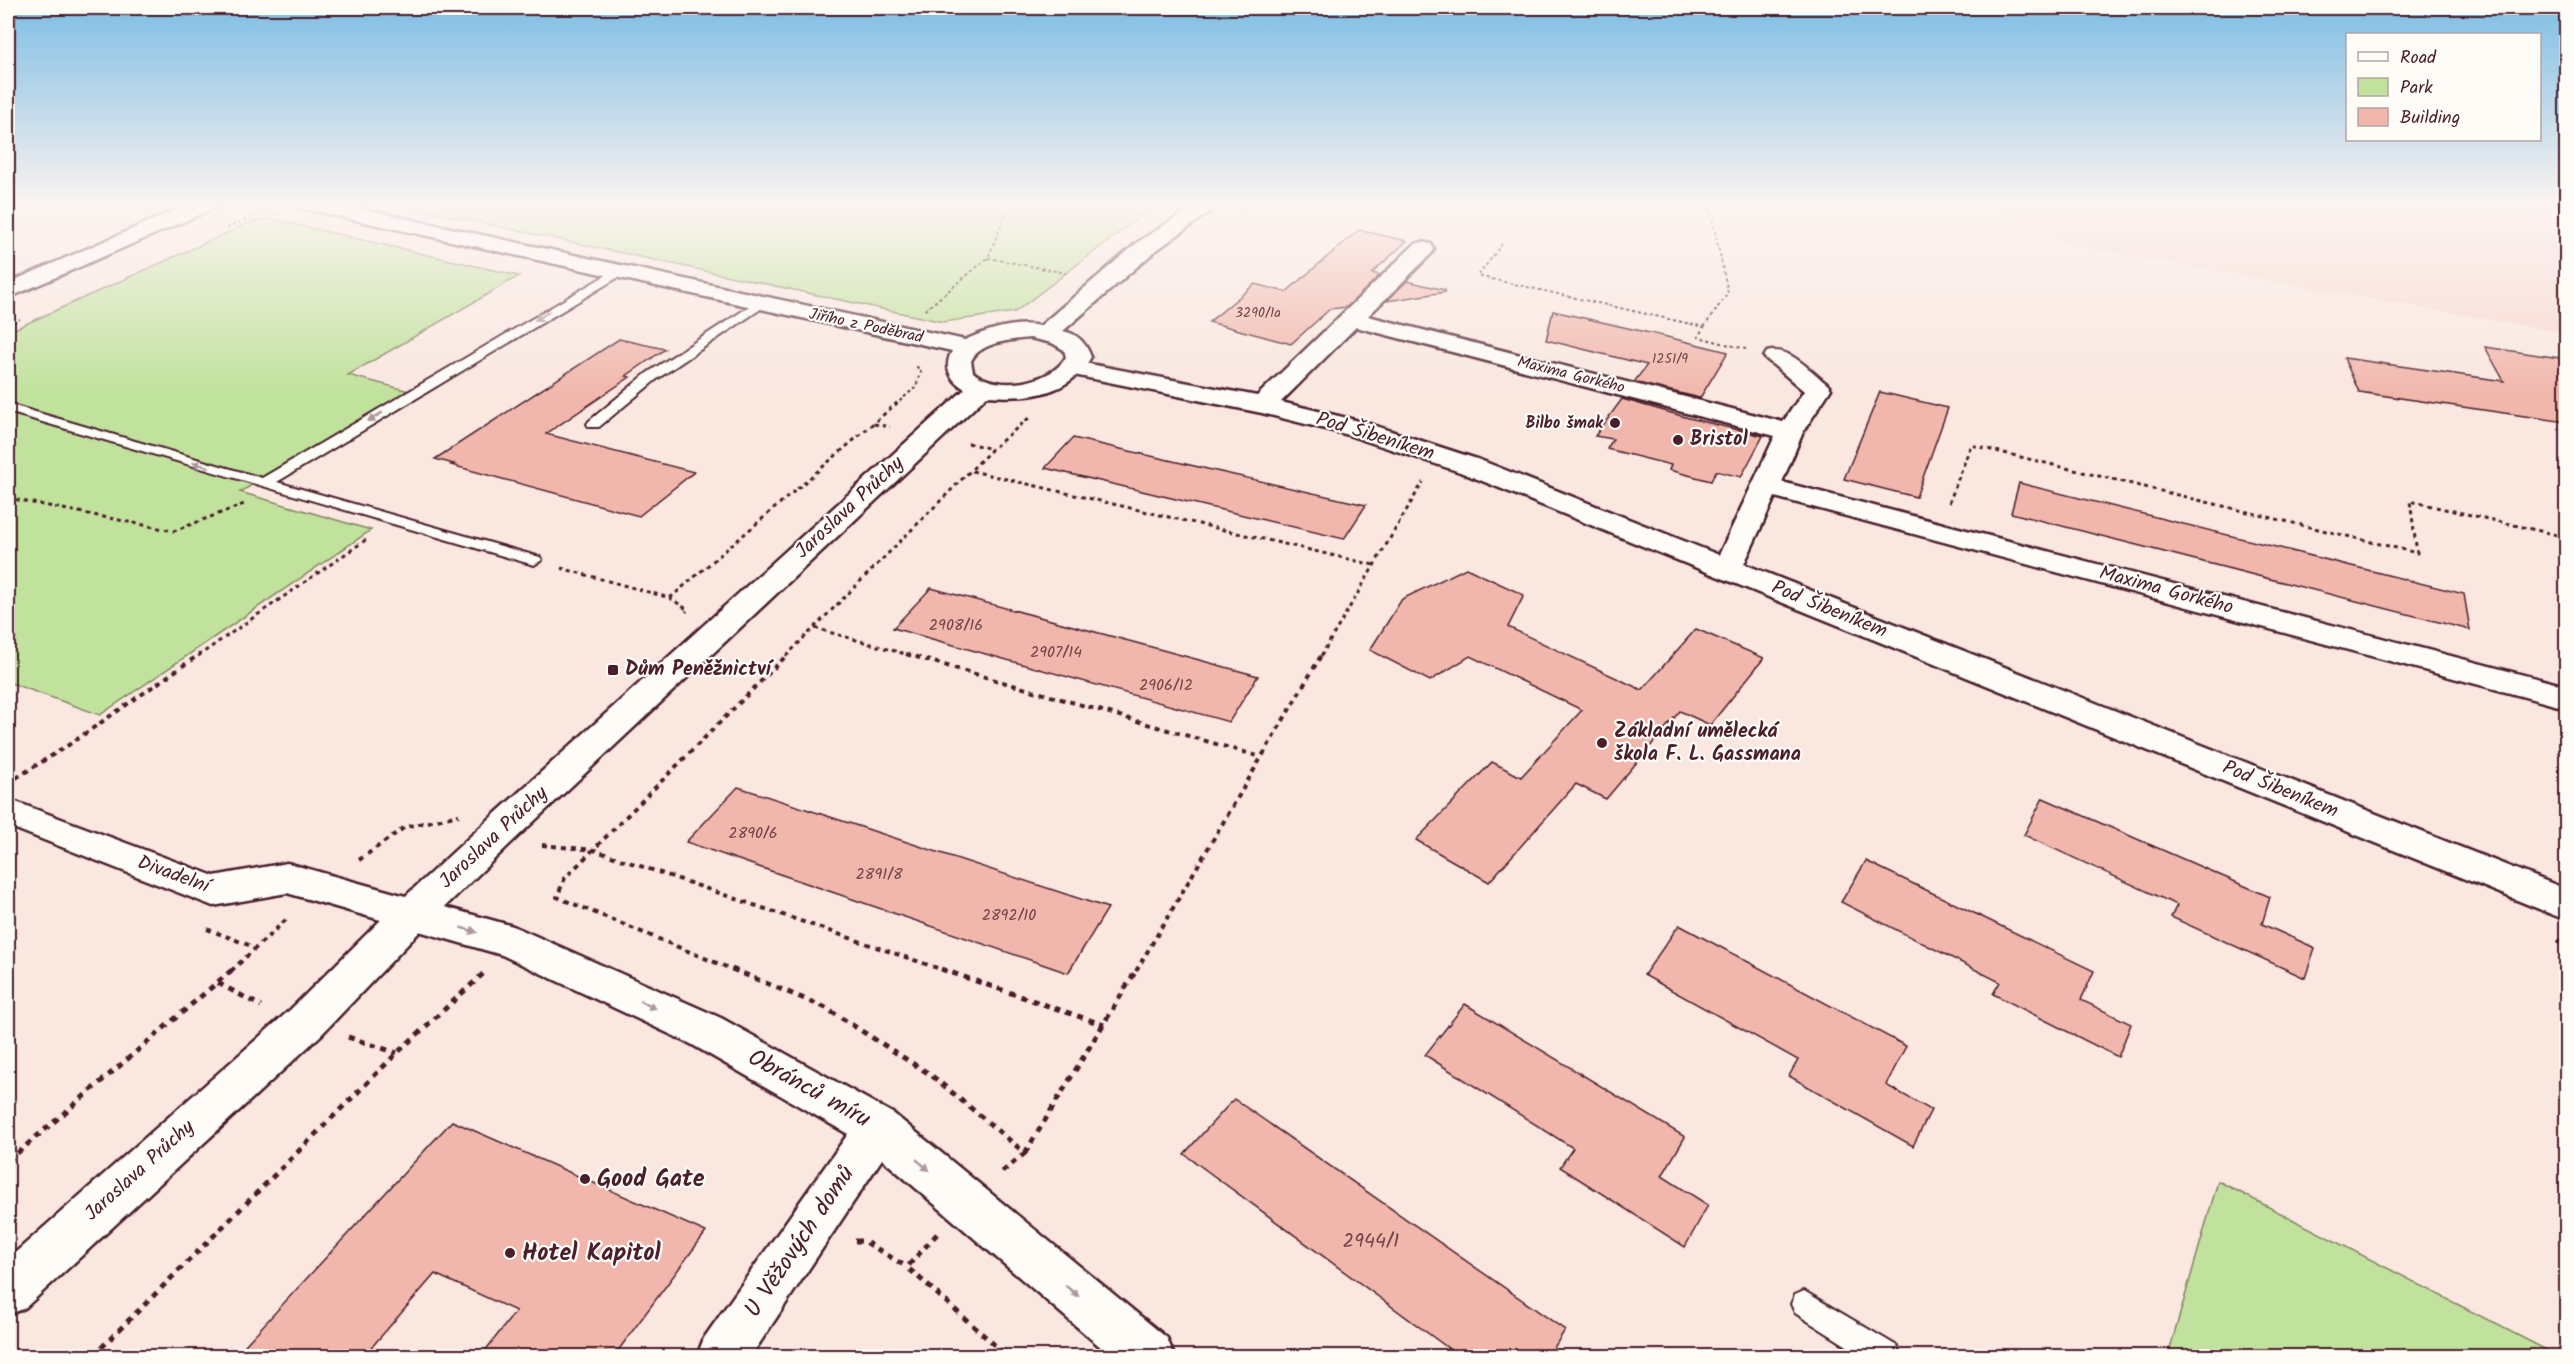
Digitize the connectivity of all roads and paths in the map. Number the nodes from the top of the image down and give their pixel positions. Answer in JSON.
{"nodes":[{"id":1,"x":64,"y":267,"type":"edge"},
{"id":2,"x":594,"y":267,"type":"edge"},
{"id":3,"x":977,"y":267,"type":"edge"},
{"id":4,"x":1031,"y":267,"type":"edge"},
{"id":5,"x":1123,"y":267,"type":"edge"},
{"id":6,"x":1405,"y":267,"type":"edge"},
{"id":7,"x":1485,"y":267,"type":"edge"},
{"id":8,"x":1722,"y":267,"type":"edge"},
{"id":9,"x":618,"y":272,"type":"junction"},
{"id":10,"x":1069,"y":274,"type":"dead end"},
{"id":11,"x":8,"y":291,"type":"edge"},
{"id":12,"x":761,"y":303,"type":"junction"},
{"id":13,"x":920,"y":314,"type":"dead end"},
{"id":14,"x":1351,"y":319,"type":"junction"},
{"id":15,"x":1704,"y":327,"type":"junction"},
{"id":16,"x":1046,"y":333,"type":"junction"},
{"id":17,"x":969,"y":348,"type":"junction"},
{"id":18,"x":1776,"y":357,"type":"joint"},
{"id":19,"x":912,"y":363,"type":"dead end"},
{"id":20,"x":1074,"y":368,"type":"junction"},
{"id":21,"x":982,"y":387,"type":"junction"},
{"id":22,"x":1263,"y":405,"type":"junction"},
{"id":23,"x":8,"y":408,"type":"edge"},
{"id":24,"x":594,"y":424,"type":"dead end"},
{"id":25,"x":1790,"y":432,"type":"junction"},
{"id":26,"x":992,"y":449,"type":"dead end"},
{"id":27,"x":971,"y":470,"type":"junction"},
{"id":28,"x":1425,"y":479,"type":"dead end"},
{"id":29,"x":264,"y":483,"type":"junction"},
{"id":30,"x":1766,"y":486,"type":"junction"},
{"id":31,"x":282,"y":489,"type":"junction"},
{"id":32,"x":8,"y":498,"type":"edge"},
{"id":33,"x":396,"y":519,"type":"junction"},
{"id":34,"x":1938,"y":532,"type":"junction"},
{"id":35,"x":2566,"y":537,"type":"edge"},
{"id":36,"x":534,"y":560,"type":"joint"},
{"id":37,"x":1374,"y":565,"type":"junction"},
{"id":38,"x":1726,"y":568,"type":"junction"},
{"id":39,"x":815,"y":628,"type":"junction"},
{"id":40,"x":2566,"y":697,"type":"edge"},
{"id":41,"x":1261,"y":757,"type":"junction"},
{"id":42,"x":8,"y":783,"type":"edge"},
{"id":43,"x":8,"y":812,"type":"edge"},
{"id":44,"x":458,"y":816,"type":"dead end"},
{"id":45,"x":535,"y":845,"type":"dead end"},
{"id":46,"x":594,"y":850,"type":"junction"},
{"id":47,"x":356,"y":862,"type":"dead end"},
{"id":48,"x":556,"y":897,"type":"dead end"},
{"id":49,"x":2566,"y":905,"type":"edge"},
{"id":50,"x":412,"y":914,"type":"junction"},
{"id":51,"x":289,"y":917,"type":"dead end"},
{"id":52,"x":484,"y":973,"type":"dead end"},
{"id":53,"x":218,"y":983,"type":"junction"},
{"id":54,"x":261,"y":1005,"type":"dead end"},
{"id":55,"x":1104,"y":1025,"type":"junction"},
{"id":56,"x":342,"y":1035,"type":"dead end"},
{"id":57,"x":397,"y":1053,"type":"junction"},
{"id":58,"x":878,"y":1128,"type":"junction"},
{"id":59,"x":1025,"y":1153,"type":"dead end"},
{"id":60,"x":8,"y":1161,"type":"edge"},
{"id":61,"x":8,"y":1291,"type":"edge"},
{"id":62,"x":1804,"y":1304,"type":"dead end"},
{"id":63,"x":93,"y":1356,"type":"edge"},
{"id":64,"x":722,"y":1356,"type":"edge"},
{"id":65,"x":1149,"y":1356,"type":"edge"},
{"id":66,"x":1887,"y":1356,"type":"edge"}],
"edges":[{"from":1,"to":11,"type":"street"},
{"from":2,"to":9,"type":"street","name":"Jiřího z Poděbrad"},
{"from":3,"to":13,"type":"path"},
{"from":4,"to":10,"type":"path"},
{"from":5,"to":16,"type":"street"},
{"from":6,"to":14,"type":"street"},
{"from":7,"to":15,"type":"path"},
{"from":8,"to":15,"type":"path"},
{"from":9,"to":12,"type":"street","name":"Jiřího z Poděbrad"},
{"from":9,"to":29,"type":"lane","one_way":true},
{"from":12,"to":17,"type":"street","name":"Jiřího z Poděbrad"},
{"from":12,"to":24,"type":"lane"},
{"from":14,"to":22,"type":"street"},
{"from":14,"to":25,"type":"street","name":"Maxima Gorkého"},
{"from":15,"to":18,"type":"path"},
{"from":16,"to":17,"type":"street"},
{"from":16,"to":20,"type":"street"},
{"from":17,"to":21,"type":"street"},
{"from":18,"to":25,"type":"street"},
{"from":19,"to":36,"type":"path"},
{"from":20,"to":21,"type":"street"},
{"from":20,"to":22,"type":"street","name":"Pod Šibeníkem"},
{"from":21,"to":50,"type":"street","name":"Jaroslava Průchy"},
{"from":22,"to":38,"type":"street","name":"Pod Šibeníkem"},
{"from":29,"to":23,"type":"lane","one_way":true},
{"from":25,"to":30,"type":"street"},
{"from":26,"to":27,"type":"path"},
{"from":27,"to":37,"type":"path"},
{"from":27,"to":39,"type":"path"},
{"from":28,"to":37,"type":"path"},
{"from":29,"to":31,"type":"lane"},
{"from":30,"to":34,"type":"street","name":"Maxima Gorkého"},
{"from":30,"to":38,"type":"street"},
{"from":31,"to":32,"type":"path"},
{"from":31,"to":33,"type":"lane"},
{"from":33,"to":36,"type":"lane"},
{"from":33,"to":42,"type":"path"},
{"from":34,"to":35,"type":"path"},
{"from":34,"to":40,"type":"street","name":"Maxima Gorkého"},
{"from":37,"to":41,"type":"path"},
{"from":38,"to":49,"type":"street","name":"Pod Šibeníkem"},
{"from":39,"to":41,"type":"path"},
{"from":39,"to":46,"type":"path"},
{"from":41,"to":55,"type":"path"},
{"from":43,"to":50,"type":"street","name":"Divadelní"},
{"from":44,"to":47,"type":"path"},
{"from":45,"to":46,"type":"path"},
{"from":46,"to":48,"type":"path"},
{"from":46,"to":55,"type":"path"},
{"from":50,"to":58,"type":"street","name":"Obránců míru","one_way":true},
{"from":50,"to":61,"type":"street","name":"Jaroslava Průchy"},
{"from":51,"to":53,"type":"path"},
{"from":52,"to":57,"type":"path"},
{"from":53,"to":54,"type":"path"},
{"from":53,"to":60,"type":"path"},
{"from":55,"to":59,"type":"path"},
{"from":56,"to":57,"type":"path"},
{"from":57,"to":63,"type":"path"},
{"from":58,"to":64,"type":"street","name":"U Věžových domů"},
{"from":58,"to":65,"type":"street","name":"Obránců míru","one_way":true},
{"from":62,"to":66,"type":"lane"}]}
